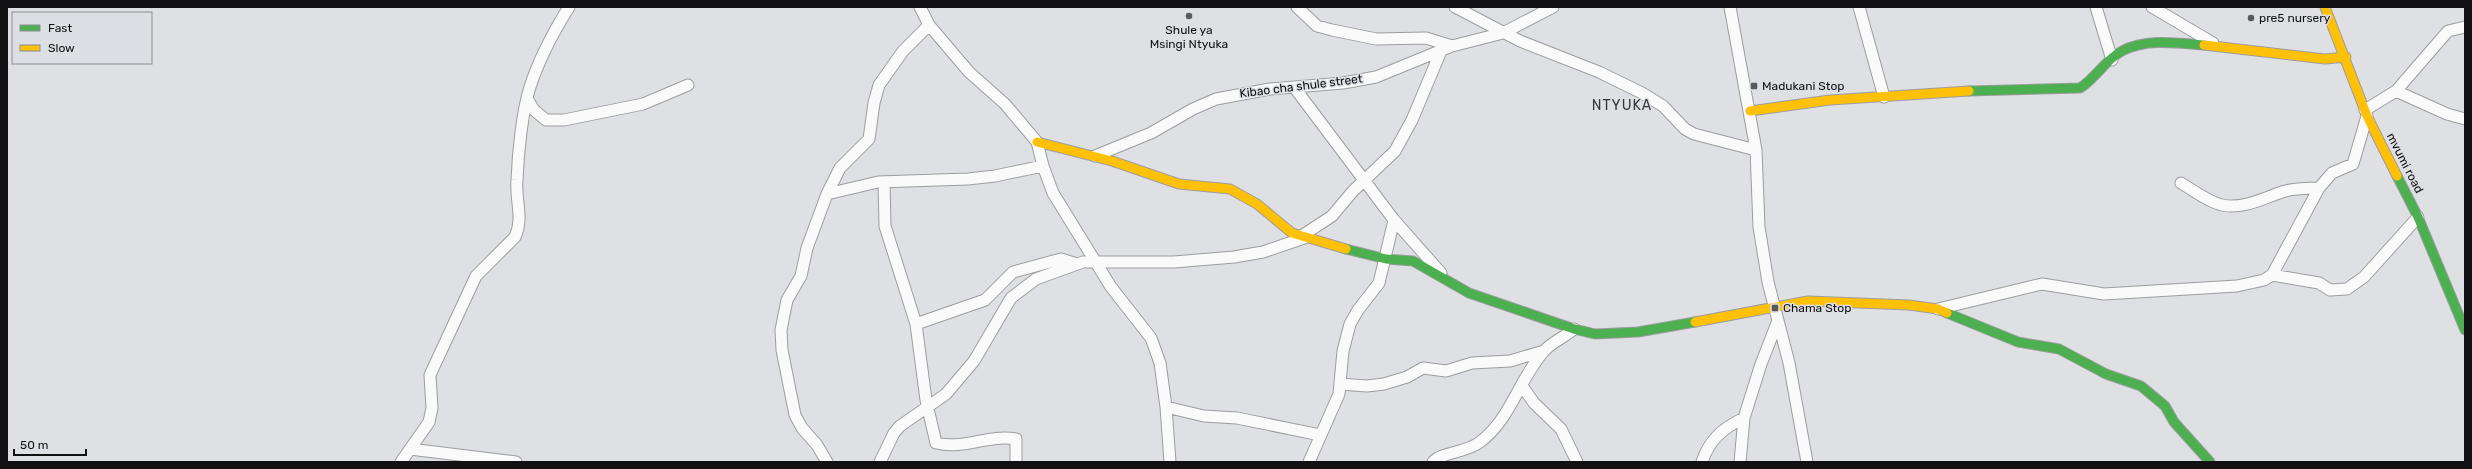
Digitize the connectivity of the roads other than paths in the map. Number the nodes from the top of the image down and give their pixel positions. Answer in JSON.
{"nodes":[{"id":1,"x":568,"y":7,"type":"edge"},
{"id":2,"x":920,"y":7,"type":"edge"},
{"id":3,"x":1297,"y":7,"type":"edge"},
{"id":4,"x":1455,"y":7,"type":"edge"},
{"id":5,"x":1553,"y":7,"type":"edge"},
{"id":6,"x":1730,"y":7,"type":"edge"},
{"id":7,"x":1859,"y":7,"type":"edge"},
{"id":8,"x":2096,"y":7,"type":"edge"},
{"id":9,"x":2152,"y":7,"type":"edge"},
{"id":10,"x":2324,"y":7,"type":"edge"},
{"id":11,"x":929,"y":25,"type":"junction"},
{"id":12,"x":2465,"y":27,"type":"edge"},
{"id":13,"x":1503,"y":33,"type":"junction"},
{"id":14,"x":1452,"y":46,"type":"junction"},
{"id":15,"x":2219,"y":46,"type":"junction"},
{"id":16,"x":1441,"y":51,"type":"junction"},
{"id":17,"x":2346,"y":57,"type":"junction"},
{"id":18,"x":2112,"y":60,"type":"junction"},
{"id":19,"x":688,"y":85,"type":"dead end"},
{"id":20,"x":1294,"y":87,"type":"junction"},
{"id":21,"x":2396,"y":91,"type":"junction"},
{"id":22,"x":1884,"y":97,"type":"junction"},
{"id":23,"x":528,"y":100,"type":"junction"},
{"id":24,"x":1750,"y":111,"type":"junction"},
{"id":25,"x":2366,"y":113,"type":"junction"},
{"id":26,"x":2465,"y":119,"type":"edge"},
{"id":27,"x":1037,"y":142,"type":"junction"},
{"id":28,"x":1756,"y":150,"type":"junction"},
{"id":29,"x":1095,"y":156,"type":"junction"},
{"id":30,"x":1042,"y":166,"type":"junction"},
{"id":31,"x":884,"y":182,"type":"junction"},
{"id":32,"x":1365,"y":182,"type":"junction"},
{"id":33,"x":2180,"y":183,"type":"dead end"},
{"id":34,"x":2319,"y":188,"type":"junction"},
{"id":35,"x":827,"y":194,"type":"junction"},
{"id":36,"x":2418,"y":217,"type":"junction"},
{"id":37,"x":1394,"y":220,"type":"junction"},
{"id":38,"x":1302,"y":237,"type":"junction"},
{"id":39,"x":1386,"y":259,"type":"junction"},
{"id":40,"x":1094,"y":261,"type":"junction"},
{"id":41,"x":1078,"y":264,"type":"junction"},
{"id":42,"x":2272,"y":276,"type":"junction"},
{"id":43,"x":1449,"y":281,"type":"junction"},
{"id":44,"x":1773,"y":308,"type":"junction"},
{"id":45,"x":1938,"y":309,"type":"junction"},
{"id":46,"x":1777,"y":323,"type":"junction"},
{"id":47,"x":2463,"y":323,"type":"edge"},
{"id":48,"x":916,"y":324,"type":"junction"},
{"id":49,"x":1574,"y":329,"type":"junction"},
{"id":50,"x":1544,"y":351,"type":"junction"},
{"id":51,"x":1340,"y":384,"type":"junction"},
{"id":52,"x":1522,"y":386,"type":"junction"},
{"id":53,"x":929,"y":407,"type":"junction"},
{"id":54,"x":1166,"y":407,"type":"junction"},
{"id":55,"x":1744,"y":418,"type":"junction"},
{"id":56,"x":1320,"y":435,"type":"junction"},
{"id":57,"x":410,"y":449,"type":"junction"},
{"id":58,"x":401,"y":462,"type":"edge"},
{"id":59,"x":516,"y":462,"type":"edge"},
{"id":60,"x":827,"y":462,"type":"edge"},
{"id":61,"x":880,"y":462,"type":"edge"},
{"id":62,"x":1016,"y":462,"type":"edge"},
{"id":63,"x":1170,"y":462,"type":"edge"},
{"id":64,"x":1309,"y":462,"type":"edge"},
{"id":65,"x":1433,"y":462,"type":"edge"},
{"id":66,"x":1577,"y":462,"type":"edge"},
{"id":67,"x":1702,"y":462,"type":"edge"},
{"id":68,"x":1740,"y":462,"type":"edge"},
{"id":69,"x":1807,"y":462,"type":"edge"},
{"id":70,"x":2210,"y":462,"type":"edge"}],
"edges":[{"from":1,"to":23,"type":"street"},
{"from":2,"to":11,"type":"street"},
{"from":3,"to":14,"type":"street"},
{"from":4,"to":13,"type":"street"},
{"from":5,"to":13,"type":"street","name":"Kibao cha shule street"},
{"from":6,"to":24,"type":"street"},
{"from":7,"to":22,"type":"street"},
{"from":8,"to":18,"type":"street"},
{"from":9,"to":15,"type":"street"},
{"from":10,"to":17,"type":"street","name":"mvumi road"},
{"from":11,"to":27,"type":"street"},
{"from":11,"to":35,"type":"street"},
{"from":12,"to":21,"type":"street"},
{"from":13,"to":14,"type":"street","name":"Kibao cha shule street"},
{"from":13,"to":28,"type":"street"},
{"from":14,"to":16,"type":"street","name":"Kibao cha shule street"},
{"from":15,"to":17,"type":"street"},
{"from":15,"to":18,"type":"street"},
{"from":16,"to":20,"type":"street","name":"Kibao cha shule street"},
{"from":16,"to":32,"type":"street"},
{"from":17,"to":25,"type":"street","name":"mvumi road"},
{"from":18,"to":22,"type":"street"},
{"from":19,"to":23,"type":"street"},
{"from":20,"to":29,"type":"street","name":"Kibao cha shule street"},
{"from":20,"to":32,"type":"street"},
{"from":21,"to":25,"type":"street"},
{"from":21,"to":26,"type":"street"},
{"from":22,"to":24,"type":"street"},
{"from":23,"to":57,"type":"street"},
{"from":24,"to":28,"type":"street"},
{"from":25,"to":34,"type":"street"},
{"from":25,"to":36,"type":"street","name":"mvumi road"},
{"from":27,"to":29,"type":"street"},
{"from":27,"to":30,"type":"street"},
{"from":28,"to":44,"type":"street"},
{"from":29,"to":38,"type":"street"},
{"from":30,"to":31,"type":"street"},
{"from":30,"to":40,"type":"street"},
{"from":31,"to":35,"type":"street"},
{"from":31,"to":48,"type":"street"},
{"from":32,"to":37,"type":"street"},
{"from":32,"to":38,"type":"street"},
{"from":33,"to":34,"type":"street"},
{"from":34,"to":42,"type":"street"},
{"from":35,"to":60,"type":"street"},
{"from":36,"to":42,"type":"street"},
{"from":36,"to":47,"type":"street","name":"mvumi road"},
{"from":37,"to":39,"type":"street"},
{"from":37,"to":43,"type":"street"},
{"from":38,"to":39,"type":"street"},
{"from":38,"to":40,"type":"street"},
{"from":39,"to":43,"type":"street"},
{"from":39,"to":51,"type":"street"},
{"from":40,"to":41,"type":"street"},
{"from":40,"to":54,"type":"street"},
{"from":41,"to":48,"type":"street"},
{"from":41,"to":53,"type":"street"},
{"from":42,"to":45,"type":"street"},
{"from":43,"to":49,"type":"street"},
{"from":44,"to":45,"type":"street"},
{"from":44,"to":46,"type":"street"},
{"from":44,"to":49,"type":"street"},
{"from":45,"to":70,"type":"street"},
{"from":46,"to":55,"type":"street"},
{"from":46,"to":69,"type":"street"},
{"from":48,"to":53,"type":"street"},
{"from":49,"to":50,"type":"street"},
{"from":50,"to":51,"type":"street"},
{"from":50,"to":52,"type":"street"},
{"from":51,"to":56,"type":"street"},
{"from":52,"to":65,"type":"street"},
{"from":52,"to":66,"type":"street"},
{"from":53,"to":61,"type":"street"},
{"from":53,"to":62,"type":"street"},
{"from":54,"to":56,"type":"street"},
{"from":54,"to":63,"type":"street"},
{"from":55,"to":67,"type":"street"},
{"from":55,"to":68,"type":"street"},
{"from":56,"to":64,"type":"street"},
{"from":57,"to":58,"type":"street"},
{"from":57,"to":59,"type":"street"}]}
